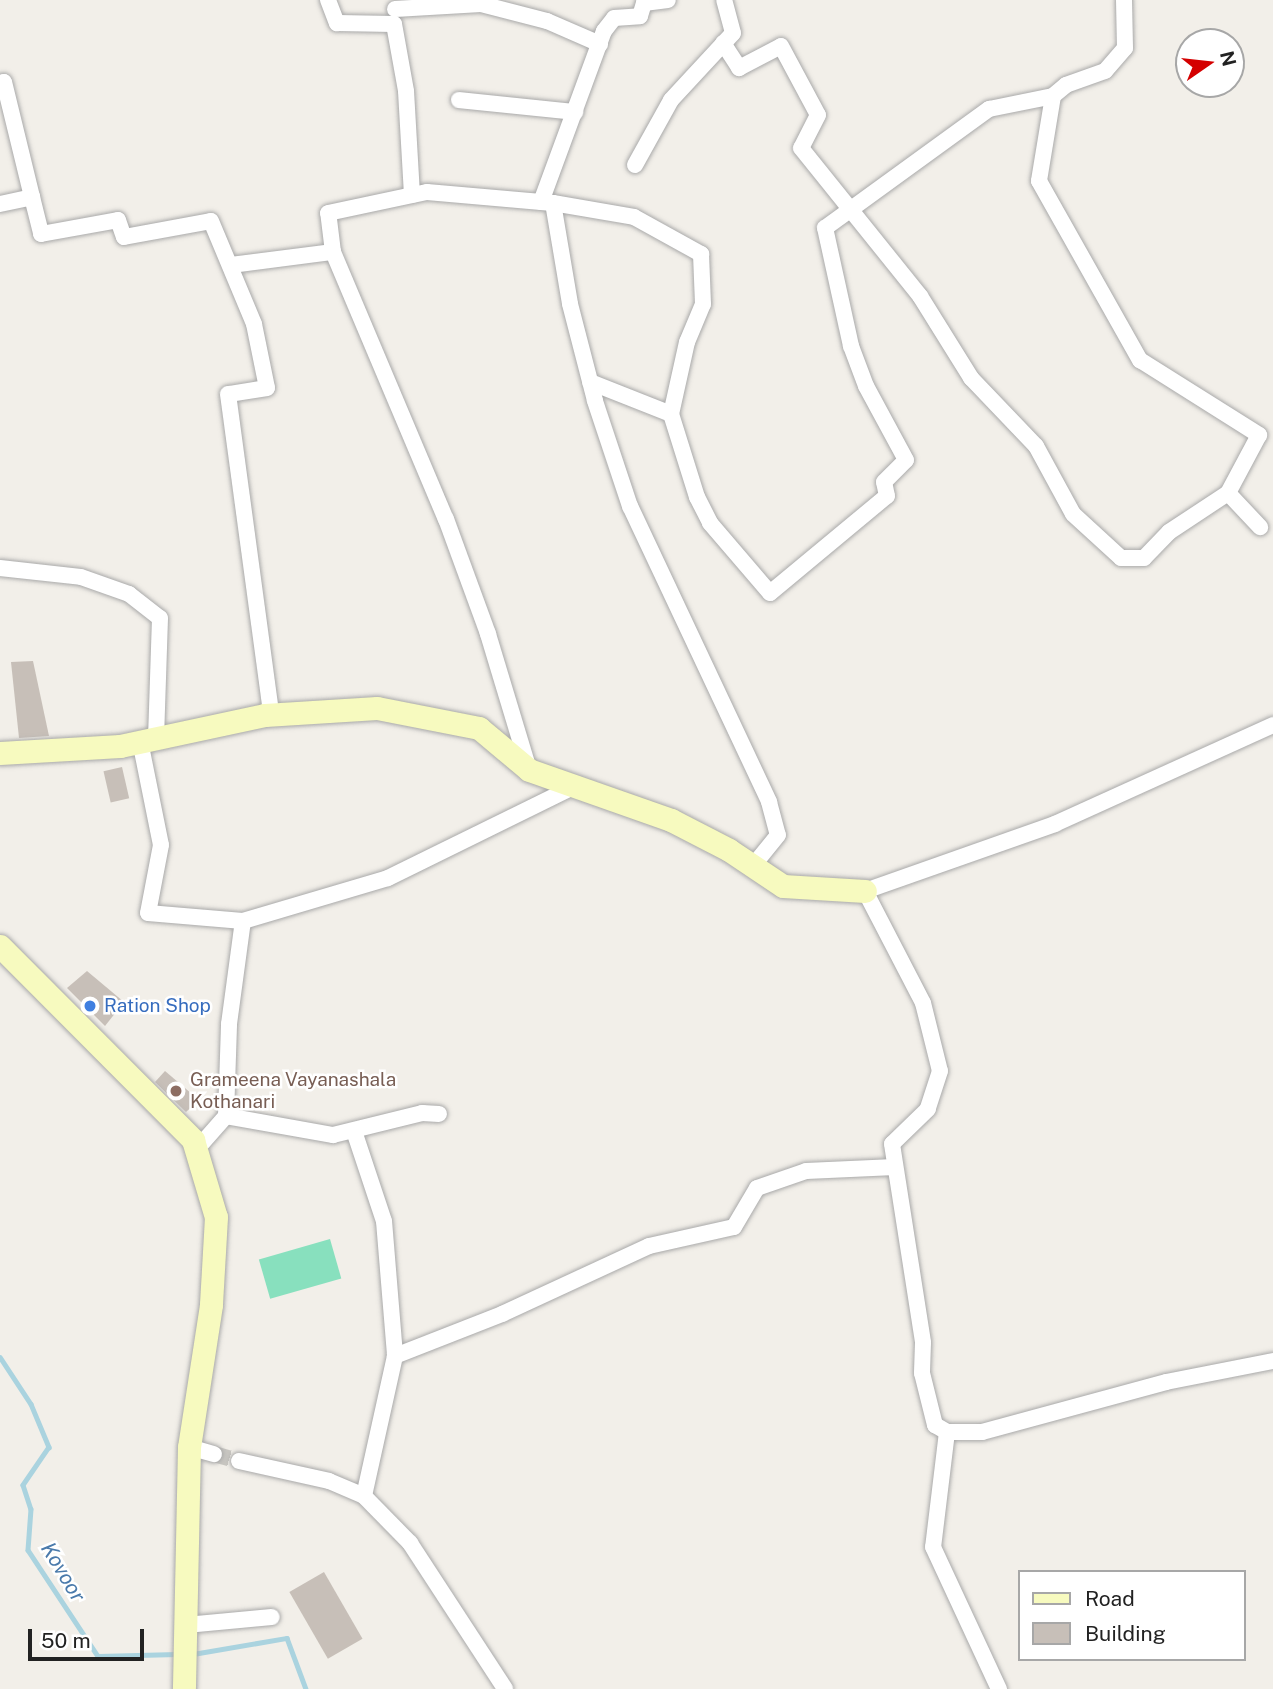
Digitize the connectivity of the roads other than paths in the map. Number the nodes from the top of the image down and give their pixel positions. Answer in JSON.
{"nodes":[{"id":1,"x":328,"y":0,"type":"edge"},
{"id":2,"x":668,"y":0,"type":"edge"},
{"id":3,"x":724,"y":0,"type":"edge"},
{"id":4,"x":1124,"y":0,"type":"edge"},
{"id":5,"x":394,"y":9,"type":"dead end"},
{"id":6,"x":723,"y":43,"type":"junction"},
{"id":7,"x":600,"y":44,"type":"junction"},
{"id":8,"x":0,"y":83,"type":"edge"},
{"id":9,"x":1053,"y":96,"type":"junction"},
{"id":10,"x":459,"y":100,"type":"dead end"},
{"id":11,"x":575,"y":112,"type":"junction"},
{"id":12,"x":635,"y":166,"type":"dead end"},
{"id":13,"x":412,"y":195,"type":"junction"},
{"id":14,"x":32,"y":197,"type":"junction"},
{"id":15,"x":547,"y":203,"type":"junction"},
{"id":16,"x":0,"y":204,"type":"edge"},
{"id":17,"x":853,"y":208,"type":"junction"},
{"id":18,"x":333,"y":252,"type":"junction"},
{"id":19,"x":231,"y":265,"type":"junction"},
{"id":20,"x":590,"y":382,"type":"junction"},
{"id":21,"x":671,"y":414,"type":"junction"},
{"id":22,"x":1266,"y":432,"type":"edge"},
{"id":23,"x":1228,"y":493,"type":"junction"},
{"id":24,"x":1260,"y":527,"type":"dead end"},
{"id":25,"x":0,"y":568,"type":"edge"},
{"id":26,"x":271,"y":714,"type":"junction"},
{"id":27,"x":1273,"y":725,"type":"edge"},
{"id":28,"x":148,"y":740,"type":"junction"},
{"id":29,"x":0,"y":753,"type":"edge"},
{"id":30,"x":529,"y":770,"type":"junction"},
{"id":31,"x":577,"y":785,"type":"junction"},
{"id":32,"x":754,"y":865,"type":"junction"},
{"id":33,"x":865,"y":891,"type":"junction"},
{"id":34,"x":243,"y":921,"type":"junction"},
{"id":35,"x":0,"y":946,"type":"edge"},
{"id":36,"x":439,"y":1114,"type":"dead end"},
{"id":37,"x":226,"y":1116,"type":"junction"},
{"id":38,"x":354,"y":1132,"type":"junction"},
{"id":39,"x":196,"y":1150,"type":"junction"},
{"id":40,"x":895,"y":1167,"type":"junction"},
{"id":41,"x":395,"y":1356,"type":"junction"},
{"id":42,"x":1273,"y":1361,"type":"edge"},
{"id":43,"x":947,"y":1432,"type":"junction"},
{"id":44,"x":189,"y":1447,"type":"junction"},
{"id":45,"x":214,"y":1454,"type":"tunnel mouth"},
{"id":46,"x":239,"y":1461,"type":"tunnel mouth"},
{"id":47,"x":363,"y":1496,"type":"junction"},
{"id":48,"x":272,"y":1617,"type":"dead end"},
{"id":49,"x":186,"y":1628,"type":"junction"},
{"id":50,"x":184,"y":1689,"type":"edge"},
{"id":51,"x":506,"y":1689,"type":"edge"},
{"id":52,"x":999,"y":1689,"type":"edge"}],
"edges":[{"from":1,"to":13,"type":"street"},
{"from":2,"to":7,"type":"street"},
{"from":3,"to":6,"type":"street"},
{"from":4,"to":9,"type":"street"},
{"from":5,"to":7,"type":"street"},
{"from":6,"to":12,"type":"street"},
{"from":6,"to":17,"type":"street"},
{"from":7,"to":11,"type":"street"},
{"from":8,"to":14,"type":"street"},
{"from":9,"to":17,"type":"street"},
{"from":9,"to":22,"type":"street"},
{"from":10,"to":11,"type":"street"},
{"from":11,"to":15,"type":"street"},
{"from":13,"to":15,"type":"street"},
{"from":13,"to":18,"type":"street"},
{"from":14,"to":16,"type":"street"},
{"from":14,"to":19,"type":"street"},
{"from":15,"to":20,"type":"street"},
{"from":15,"to":21,"type":"street"},
{"from":17,"to":21,"type":"street"},
{"from":17,"to":23,"type":"street"},
{"from":18,"to":19,"type":"street"},
{"from":18,"to":30,"type":"street"},
{"from":19,"to":26,"type":"street"},
{"from":20,"to":21,"type":"street"},
{"from":20,"to":32,"type":"street"},
{"from":22,"to":23,"type":"street"},
{"from":23,"to":24,"type":"street"},
{"from":25,"to":28,"type":"street"},
{"from":26,"to":28,"type":"street"},
{"from":26,"to":30,"type":"street"},
{"from":27,"to":33,"type":"street"},
{"from":28,"to":29,"type":"street"},
{"from":28,"to":34,"type":"street"},
{"from":30,"to":31,"type":"street"},
{"from":31,"to":32,"type":"street"},
{"from":31,"to":34,"type":"street"},
{"from":32,"to":33,"type":"street"},
{"from":33,"to":40,"type":"street"},
{"from":34,"to":37,"type":"street"},
{"from":35,"to":39,"type":"street"},
{"from":36,"to":38,"type":"street"},
{"from":37,"to":38,"type":"street"},
{"from":37,"to":39,"type":"street"},
{"from":38,"to":41,"type":"street"},
{"from":39,"to":44,"type":"street"},
{"from":40,"to":41,"type":"street"},
{"from":40,"to":43,"type":"street"},
{"from":41,"to":47,"type":"street"},
{"from":42,"to":43,"type":"street"},
{"from":43,"to":52,"type":"street"},
{"from":44,"to":45,"type":"street"},
{"from":44,"to":49,"type":"street"},
{"from":46,"to":47,"type":"street"},
{"from":47,"to":51,"type":"street"},
{"from":48,"to":49,"type":"street"},
{"from":49,"to":50,"type":"street"}]}
